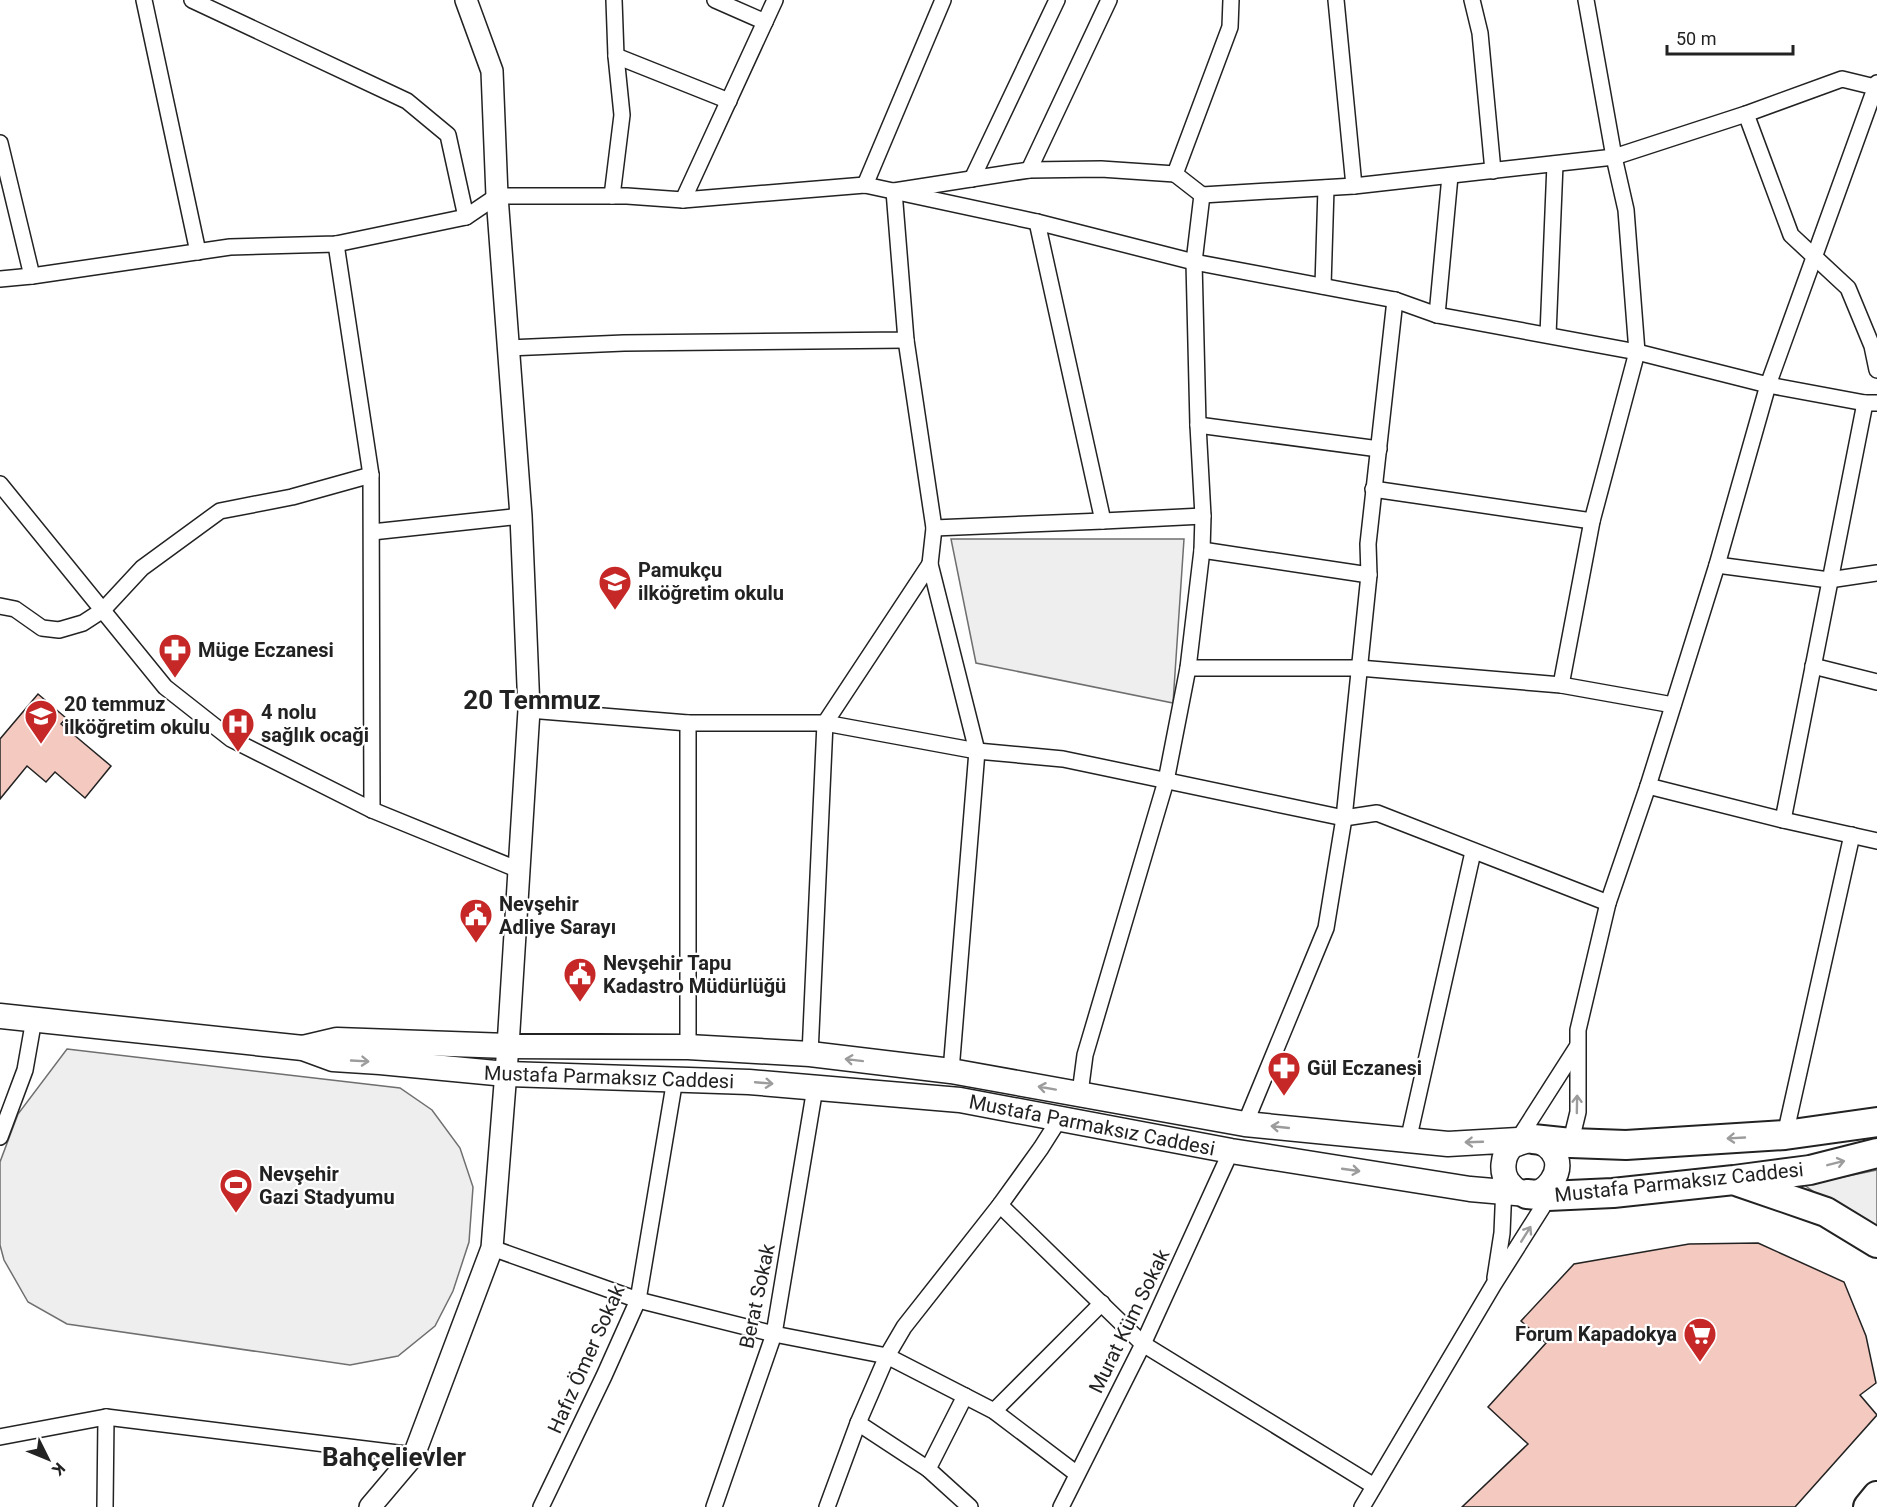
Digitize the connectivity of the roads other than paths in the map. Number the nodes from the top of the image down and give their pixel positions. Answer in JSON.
{"nodes":[{"id":1,"x":144,"y":0,"type":"edge"},
{"id":2,"x":192,"y":0,"type":"edge"},
{"id":3,"x":466,"y":0,"type":"edge"},
{"id":4,"x":614,"y":0,"type":"edge"},
{"id":5,"x":715,"y":0,"type":"edge"},
{"id":6,"x":775,"y":0,"type":"edge"},
{"id":7,"x":943,"y":0,"type":"edge"},
{"id":8,"x":1057,"y":0,"type":"edge"},
{"id":9,"x":1109,"y":0,"type":"edge"},
{"id":10,"x":1231,"y":0,"type":"edge"},
{"id":11,"x":1336,"y":0,"type":"edge"},
{"id":12,"x":1472,"y":0,"type":"edge"},
{"id":13,"x":1586,"y":0,"type":"edge"},
{"id":14,"x":765,"y":22,"type":"junction"},
{"id":15,"x":616,"y":56,"type":"junction"},
{"id":16,"x":1876,"y":87,"type":"edge"},
{"id":17,"x":729,"y":101,"type":"junction"},
{"id":18,"x":1746,"y":114,"type":"junction"},
{"id":19,"x":0,"y":143,"type":"edge"},
{"id":20,"x":1614,"y":157,"type":"junction"},
{"id":21,"x":1555,"y":164,"type":"junction"},
{"id":22,"x":1029,"y":170,"type":"junction"},
{"id":23,"x":1493,"y":171,"type":"junction"},
{"id":24,"x":1175,"y":174,"type":"junction"},
{"id":25,"x":1450,"y":176,"type":"junction"},
{"id":26,"x":972,"y":179,"type":"junction"},
{"id":27,"x":865,"y":185,"type":"junction"},
{"id":28,"x":1354,"y":186,"type":"junction"},
{"id":29,"x":1326,"y":188,"type":"junction"},
{"id":30,"x":894,"y":191,"type":"junction"},
{"id":31,"x":1202,"y":195,"type":"junction"},
{"id":32,"x":497,"y":196,"type":"junction"},
{"id":33,"x":612,"y":196,"type":"junction"},
{"id":34,"x":683,"y":200,"type":"junction"},
{"id":35,"x":466,"y":217,"type":"junction"},
{"id":36,"x":1037,"y":222,"type":"junction"},
{"id":37,"x":336,"y":244,"type":"junction"},
{"id":38,"x":198,"y":252,"type":"junction"},
{"id":39,"x":1814,"y":257,"type":"junction"},
{"id":40,"x":1194,"y":262,"type":"junction"},
{"id":41,"x":32,"y":276,"type":"junction"},
{"id":42,"x":0,"y":279,"type":"edge"},
{"id":43,"x":1323,"y":286,"type":"junction"},
{"id":44,"x":1395,"y":300,"type":"junction"},
{"id":45,"x":1437,"y":315,"type":"junction"},
{"id":46,"x":1548,"y":335,"type":"junction"},
{"id":47,"x":906,"y":340,"type":"junction"},
{"id":48,"x":508,"y":348,"type":"junction"},
{"id":49,"x":1637,"y":352,"type":"junction"},
{"id":50,"x":1877,"y":370,"type":"edge"},
{"id":51,"x":1768,"y":386,"type":"junction"},
{"id":52,"x":1871,"y":403,"type":"edge"},
{"id":53,"x":1198,"y":425,"type":"junction"},
{"id":54,"x":1378,"y":449,"type":"junction"},
{"id":55,"x":371,"y":476,"type":"junction"},
{"id":56,"x":0,"y":484,"type":"edge"},
{"id":57,"x":1373,"y":489,"type":"junction"},
{"id":58,"x":521,"y":516,"type":"junction"},
{"id":59,"x":1203,"y":516,"type":"junction"},
{"id":60,"x":1103,"y":521,"type":"junction"},
{"id":61,"x":1592,"y":521,"type":"junction"},
{"id":62,"x":934,"y":528,"type":"junction"},
{"id":63,"x":372,"y":532,"type":"junction"},
{"id":64,"x":1202,"y":550,"type":"junction"},
{"id":65,"x":930,"y":564,"type":"junction"},
{"id":66,"x":1717,"y":565,"type":"junction"},
{"id":67,"x":1877,"y":573,"type":"edge"},
{"id":68,"x":1369,"y":575,"type":"junction"},
{"id":69,"x":1829,"y":580,"type":"junction"},
{"id":70,"x":0,"y":606,"type":"edge"},
{"id":71,"x":103,"y":610,"type":"junction"},
{"id":72,"x":1812,"y":666,"type":"junction"},
{"id":73,"x":1188,"y":668,"type":"junction"},
{"id":74,"x":1359,"y":668,"type":"junction"},
{"id":75,"x":1877,"y":682,"type":"edge"},
{"id":76,"x":1561,"y":685,"type":"junction"},
{"id":77,"x":1673,"y":705,"type":"junction"},
{"id":78,"x":529,"y":710,"type":"junction"},
{"id":79,"x":688,"y":723,"type":"junction"},
{"id":80,"x":825,"y":723,"type":"junction"},
{"id":81,"x":977,"y":751,"type":"junction"},
{"id":82,"x":1166,"y":781,"type":"junction"},
{"id":83,"x":1648,"y":786,"type":"junction"},
{"id":84,"x":372,"y":810,"type":"junction"},
{"id":85,"x":1344,"y":818,"type":"junction"},
{"id":86,"x":1783,"y":820,"type":"junction"},
{"id":87,"x":1852,"y":836,"type":"junction"},
{"id":88,"x":1877,"y":841,"type":"edge"},
{"id":89,"x":1473,"y":852,"type":"junction"},
{"id":90,"x":519,"y":870,"type":"junction"},
{"id":91,"x":1608,"y":903,"type":"junction"},
{"id":92,"x":0,"y":1016,"type":"edge"},
{"id":93,"x":34,"y":1019,"type":"junction"},
{"id":94,"x":508,"y":1046,"type":"junction"},
{"id":95,"x":688,"y":1047,"type":"junction"},
{"id":96,"x":1577,"y":1047,"type":"junction"},
{"id":97,"x":303,"y":1048,"type":"junction"},
{"id":98,"x":810,"y":1054,"type":"junction"},
{"id":99,"x":951,"y":1071,"type":"junction"},
{"id":100,"x":506,"y":1074,"type":"junction"},
{"id":101,"x":675,"y":1080,"type":"junction"},
{"id":102,"x":815,"y":1088,"type":"junction"},
{"id":103,"x":1080,"y":1093,"type":"junction"},
{"id":104,"x":1060,"y":1118,"type":"junction"},
{"id":105,"x":1877,"y":1122,"type":"edge"},
{"id":106,"x":1245,"y":1124,"type":"junction"},
{"id":107,"x":1785,"y":1136,"type":"junction"},
{"id":108,"x":0,"y":1137,"type":"edge"},
{"id":109,"x":1408,"y":1141,"type":"junction"},
{"id":110,"x":1520,"y":1143,"type":"junction"},
{"id":111,"x":1571,"y":1143,"type":"junction"},
{"id":112,"x":1232,"y":1151,"type":"junction"},
{"id":113,"x":1877,"y":1153,"type":"edge"},
{"id":114,"x":1734,"y":1180,"type":"junction"},
{"id":115,"x":1527,"y":1186,"type":"junction"},
{"id":116,"x":1000,"y":1205,"type":"junction"},
{"id":117,"x":1877,"y":1243,"type":"edge"},
{"id":118,"x":492,"y":1248,"type":"junction"},
{"id":119,"x":1494,"y":1284,"type":"junction"},
{"id":120,"x":639,"y":1300,"type":"junction"},
{"id":121,"x":1102,"y":1303,"type":"junction"},
{"id":122,"x":774,"y":1334,"type":"junction"},
{"id":123,"x":1143,"y":1344,"type":"junction"},
{"id":124,"x":887,"y":1356,"type":"junction"},
{"id":125,"x":965,"y":1396,"type":"junction"},
{"id":126,"x":994,"y":1411,"type":"junction"},
{"id":127,"x":106,"y":1417,"type":"junction"},
{"id":128,"x":858,"y":1423,"type":"junction"},
{"id":129,"x":0,"y":1437,"type":"edge"},
{"id":130,"x":414,"y":1455,"type":"junction"},
{"id":131,"x":928,"y":1469,"type":"junction"},
{"id":132,"x":1077,"y":1474,"type":"junction"},
{"id":133,"x":1374,"y":1486,"type":"junction"},
{"id":134,"x":1877,"y":1496,"type":"edge"},
{"id":135,"x":105,"y":1507,"type":"edge"},
{"id":136,"x":370,"y":1507,"type":"edge"},
{"id":137,"x":541,"y":1507,"type":"edge"},
{"id":138,"x":714,"y":1507,"type":"edge"},
{"id":139,"x":827,"y":1507,"type":"edge"},
{"id":140,"x":970,"y":1507,"type":"edge"},
{"id":141,"x":1061,"y":1507,"type":"edge"},
{"id":142,"x":1362,"y":1507,"type":"edge"},
{"id":143,"x":1868,"y":1507,"type":"edge"}],
"edges":[{"from":1,"to":38,"type":"street"},
{"from":2,"to":35,"type":"street"},
{"from":3,"to":32,"type":"street"},
{"from":4,"to":15,"type":"street"},
{"from":5,"to":14,"type":"street"},
{"from":6,"to":14,"type":"street"},
{"from":7,"to":27,"type":"street"},
{"from":8,"to":26,"type":"street"},
{"from":9,"to":22,"type":"street"},
{"from":10,"to":24,"type":"street"},
{"from":11,"to":28,"type":"street"},
{"from":12,"to":23,"type":"street"},
{"from":13,"to":20,"type":"street"},
{"from":14,"to":17,"type":"street"},
{"from":15,"to":17,"type":"street"},
{"from":15,"to":33,"type":"street"},
{"from":16,"to":18,"type":"street"},
{"from":16,"to":39,"type":"street"},
{"from":17,"to":34,"type":"street"},
{"from":18,"to":20,"type":"street"},
{"from":18,"to":39,"type":"street"},
{"from":19,"to":41,"type":"street"},
{"from":20,"to":21,"type":"street"},
{"from":20,"to":49,"type":"street"},
{"from":21,"to":23,"type":"street"},
{"from":21,"to":46,"type":"street"},
{"from":22,"to":24,"type":"street"},
{"from":22,"to":26,"type":"street"},
{"from":23,"to":25,"type":"street"},
{"from":24,"to":31,"type":"street"},
{"from":25,"to":28,"type":"street"},
{"from":25,"to":45,"type":"street"},
{"from":26,"to":30,"type":"street"},
{"from":27,"to":30,"type":"street"},
{"from":27,"to":34,"type":"street"},
{"from":28,"to":29,"type":"street"},
{"from":29,"to":31,"type":"street"},
{"from":29,"to":43,"type":"street"},
{"from":30,"to":36,"type":"street"},
{"from":30,"to":47,"type":"street"},
{"from":31,"to":40,"type":"street"},
{"from":32,"to":33,"type":"street"},
{"from":32,"to":35,"type":"street"},
{"from":32,"to":48,"type":"street"},
{"from":33,"to":34,"type":"street"},
{"from":35,"to":37,"type":"street"},
{"from":36,"to":40,"type":"street"},
{"from":36,"to":60,"type":"street"},
{"from":37,"to":38,"type":"street"},
{"from":37,"to":55,"type":"street"},
{"from":38,"to":41,"type":"street"},
{"from":39,"to":50,"type":"street"},
{"from":39,"to":51,"type":"street"},
{"from":40,"to":43,"type":"street"},
{"from":40,"to":53,"type":"street"},
{"from":41,"to":42,"type":"street"},
{"from":43,"to":44,"type":"street"},
{"from":44,"to":45,"type":"street"},
{"from":44,"to":54,"type":"street"},
{"from":45,"to":46,"type":"street"},
{"from":46,"to":49,"type":"street"},
{"from":47,"to":48,"type":"street"},
{"from":47,"to":62,"type":"street"},
{"from":48,"to":58,"type":"street"},
{"from":49,"to":51,"type":"street"},
{"from":49,"to":61,"type":"street"},
{"from":51,"to":52,"type":"street"},
{"from":51,"to":66,"type":"street"},
{"from":52,"to":69,"type":"street"},
{"from":53,"to":54,"type":"street"},
{"from":53,"to":59,"type":"street"},
{"from":54,"to":57,"type":"street"},
{"from":55,"to":63,"type":"street"},
{"from":55,"to":71,"type":"street"},
{"from":56,"to":71,"type":"street"},
{"from":57,"to":61,"type":"street"},
{"from":57,"to":68,"type":"street"},
{"from":58,"to":63,"type":"street"},
{"from":58,"to":78,"type":"street"},
{"from":59,"to":60,"type":"street"},
{"from":59,"to":64,"type":"street"},
{"from":60,"to":62,"type":"street"},
{"from":61,"to":76,"type":"street"},
{"from":62,"to":65,"type":"street"},
{"from":63,"to":84,"type":"street"},
{"from":64,"to":68,"type":"street"},
{"from":64,"to":73,"type":"street"},
{"from":65,"to":80,"type":"street"},
{"from":65,"to":81,"type":"street"},
{"from":66,"to":69,"type":"street"},
{"from":66,"to":77,"type":"street"},
{"from":67,"to":69,"type":"street"},
{"from":68,"to":74,"type":"street"},
{"from":69,"to":72,"type":"street"},
{"from":70,"to":71,"type":"street"},
{"from":71,"to":84,"type":"street"},
{"from":72,"to":75,"type":"street"},
{"from":72,"to":86,"type":"street"},
{"from":73,"to":74,"type":"street"},
{"from":73,"to":82,"type":"street"},
{"from":74,"to":76,"type":"street"},
{"from":74,"to":85,"type":"street"},
{"from":76,"to":77,"type":"street"},
{"from":77,"to":83,"type":"street"},
{"from":78,"to":79,"type":"street"},
{"from":78,"to":90,"type":"street"},
{"from":79,"to":80,"type":"street"},
{"from":79,"to":95,"type":"street"},
{"from":80,"to":81,"type":"street"},
{"from":80,"to":98,"type":"street"},
{"from":81,"to":82,"type":"street"},
{"from":81,"to":99,"type":"street"},
{"from":82,"to":85,"type":"street"},
{"from":82,"to":103,"type":"street"},
{"from":83,"to":86,"type":"street"},
{"from":83,"to":91,"type":"street"},
{"from":84,"to":90,"type":"street"},
{"from":85,"to":89,"type":"street"},
{"from":85,"to":106,"type":"street"},
{"from":86,"to":87,"type":"street"},
{"from":87,"to":88,"type":"street"},
{"from":87,"to":107,"type":"street"},
{"from":89,"to":91,"type":"street"},
{"from":89,"to":109,"type":"street"},
{"from":90,"to":94,"type":"street"},
{"from":91,"to":96,"type":"street"},
{"from":92,"to":93,"type":"main road","name":"Mustafa Parmaksız Caddesi"},
{"from":93,"to":97,"type":"main road","name":"Mustafa Parmaksız Caddesi"},
{"from":93,"to":108,"type":"street"},
{"from":94,"to":95,"type":"main road","name":"Mustafa Parmaksız Caddesi"},
{"from":94,"to":97,"type":"main road","name":"Mustafa Parmaksız Caddesi"},
{"from":94,"to":100,"type":"street"},
{"from":95,"to":98,"type":"main road","name":"Mustafa Parmaksız Caddesi"},
{"from":96,"to":110,"type":"street"},
{"from":111,"to":96,"type":"street","one_way":true},
{"from":97,"to":100,"type":"main road","name":"Mustafa Parmaksız Caddesi","one_way":true},
{"from":99,"to":98,"type":"main road","name":"Mustafa Parmaksız Caddesi","one_way":true},
{"from":103,"to":99,"type":"main road","name":"Mustafa Parmaksız Caddesi","one_way":true},
{"from":100,"to":101,"type":"main road","name":"Mustafa Parmaksız Caddesi"},
{"from":100,"to":118,"type":"street"},
{"from":101,"to":102,"type":"main road","name":"Mustafa Parmaksız Caddesi","one_way":true},
{"from":101,"to":120,"type":"street","name":"Hafız Ömer Sokak"},
{"from":102,"to":104,"type":"main road","name":"Mustafa Parmaksız Caddesi"},
{"from":102,"to":122,"type":"street","name":"Berat Sokak"},
{"from":103,"to":106,"type":"main road","name":"Mustafa Parmaksız Caddesi"},
{"from":104,"to":112,"type":"main road","name":"Mustafa Parmaksız Caddesi"},
{"from":104,"to":116,"type":"street"},
{"from":105,"to":107,"type":"highway"},
{"from":109,"to":106,"type":"main road","name":"Mustafa Parmaksız Caddesi","one_way":true},
{"from":107,"to":111,"type":"highway","one_way":true},
{"from":110,"to":109,"type":"main road","name":"Mustafa Parmaksız Caddesi","one_way":true},
{"from":110,"to":111,"type":"highway"},
{"from":110,"to":115,"type":"main road"},
{"from":110,"to":115,"type":"main road"},
{"from":111,"to":115,"type":"street"},
{"from":112,"to":115,"type":"main road","name":"Mustafa Parmaksız Caddesi","one_way":true},
{"from":112,"to":123,"type":"street","name":"Murat Küm Sokak"},
{"from":114,"to":113,"type":"highway","name":"Mustafa Parmaksız Caddesi","one_way":true},
{"from":114,"to":115,"type":"highway","name":"Mustafa Parmaksız Caddesi"},
{"from":114,"to":117,"type":"highway"},
{"from":119,"to":115,"type":"street","one_way":true},
{"from":115,"to":119,"type":"street"},
{"from":116,"to":121,"type":"street"},
{"from":116,"to":124,"type":"street"},
{"from":118,"to":120,"type":"street"},
{"from":118,"to":130,"type":"street"},
{"from":119,"to":133,"type":"street"},
{"from":120,"to":122,"type":"street"},
{"from":120,"to":137,"type":"street","name":"Hafız Ömer Sokak"},
{"from":121,"to":123,"type":"street"},
{"from":121,"to":126,"type":"street"},
{"from":122,"to":124,"type":"street"},
{"from":122,"to":138,"type":"street","name":"Berat Sokak"},
{"from":123,"to":132,"type":"street","name":"Murat Küm Sokak"},
{"from":123,"to":133,"type":"street"},
{"from":124,"to":125,"type":"street"},
{"from":124,"to":128,"type":"street"},
{"from":125,"to":126,"type":"street"},
{"from":125,"to":131,"type":"street"},
{"from":126,"to":132,"type":"street"},
{"from":127,"to":129,"type":"street"},
{"from":127,"to":130,"type":"street"},
{"from":127,"to":135,"type":"street"},
{"from":128,"to":131,"type":"street"},
{"from":128,"to":139,"type":"street"},
{"from":130,"to":136,"type":"street"},
{"from":131,"to":140,"type":"street"},
{"from":132,"to":141,"type":"street","name":"Murat Küm Sokak"},
{"from":133,"to":142,"type":"street"},
{"from":134,"to":143,"type":"highway"}]}
